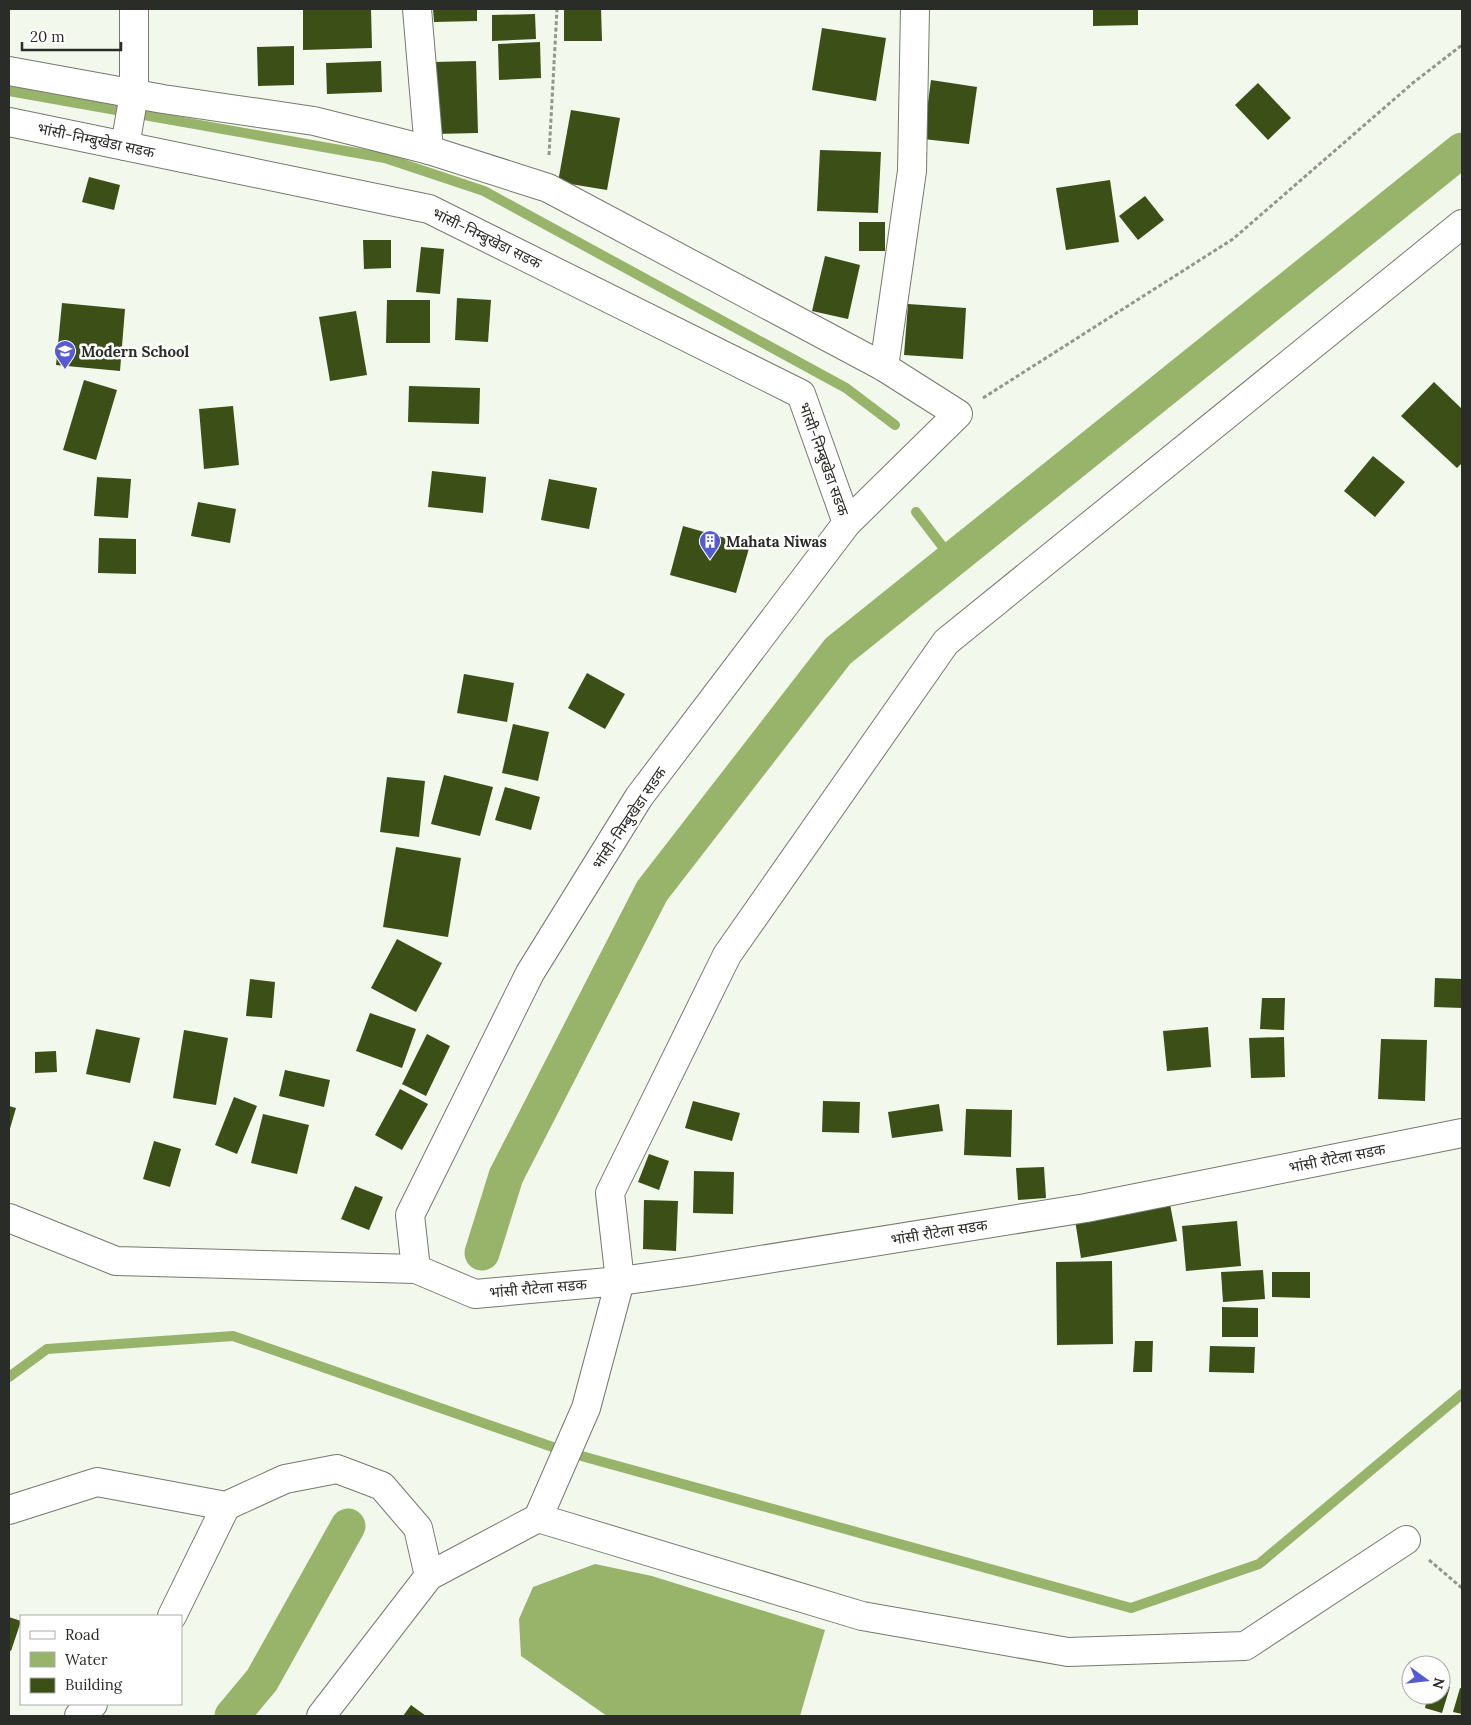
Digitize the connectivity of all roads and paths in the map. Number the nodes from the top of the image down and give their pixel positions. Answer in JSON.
{"nodes":[{"id":1,"x":134,"y":9,"type":"edge"},
{"id":2,"x":417,"y":9,"type":"edge"},
{"id":3,"x":557,"y":9,"type":"edge"},
{"id":4,"x":915,"y":9,"type":"edge"},
{"id":5,"x":1462,"y":45,"type":"edge"},
{"id":6,"x":9,"y":71,"type":"edge"},
{"id":7,"x":134,"y":94,"type":"junction"},
{"id":8,"x":9,"y":122,"type":"edge"},
{"id":9,"x":125,"y":146,"type":"junction"},
{"id":10,"x":429,"y":150,"type":"junction"},
{"id":11,"x":548,"y":188,"type":"junction"},
{"id":12,"x":1462,"y":224,"type":"edge"},
{"id":13,"x":884,"y":367,"type":"junction"},
{"id":14,"x":958,"y":414,"type":"junction"},
{"id":15,"x":847,"y":523,"type":"junction"},
{"id":16,"x":1462,"y":1133,"type":"edge"},
{"id":17,"x":9,"y":1218,"type":"edge"},
{"id":18,"x":416,"y":1269,"type":"junction"},
{"id":19,"x":620,"y":1280,"type":"junction"},
{"id":20,"x":226,"y":1506,"type":"junction"},
{"id":21,"x":9,"y":1510,"type":"edge"},
{"id":22,"x":538,"y":1518,"type":"junction"},
{"id":23,"x":1406,"y":1540,"type":"joint"},
{"id":24,"x":429,"y":1576,"type":"junction"},
{"id":25,"x":1462,"y":1588,"type":"edge"},
{"id":26,"x":172,"y":1615,"type":"edge"},
{"id":27,"x":92,"y":1705,"type":"edge"},
{"id":28,"x":79,"y":1716,"type":"edge"},
{"id":29,"x":321,"y":1716,"type":"edge"}],
"edges":[{"from":1,"to":7,"type":"street"},
{"from":2,"to":10,"type":"street"},
{"from":3,"to":11,"type":"path"},
{"from":4,"to":13,"type":"street"},
{"from":5,"to":14,"type":"path"},
{"from":6,"to":7,"type":"street"},
{"from":7,"to":9,"type":"street"},
{"from":7,"to":10,"type":"street"},
{"from":8,"to":9,"type":"street","name":"भांसी-निम्बुखेडा सडक"},
{"from":9,"to":15,"type":"street","name":"भांसी-निम्बुखेडा सडक"},
{"from":10,"to":11,"type":"street"},
{"from":11,"to":13,"type":"street"},
{"from":12,"to":19,"type":"street"},
{"from":13,"to":14,"type":"street"},
{"from":14,"to":15,"type":"street"},
{"from":15,"to":18,"type":"street","name":"भांसी-निम्बुखेडा सडक"},
{"from":16,"to":19,"type":"street","name":"भांसी रौटेला सडक"},
{"from":17,"to":18,"type":"street"},
{"from":18,"to":19,"type":"street","name":"भांसी रौटेला सडक"},
{"from":19,"to":22,"type":"street"},
{"from":20,"to":21,"type":"street"},
{"from":20,"to":24,"type":"street"},
{"from":20,"to":26,"type":"street"},
{"from":22,"to":23,"type":"street"},
{"from":22,"to":24,"type":"street"},
{"from":23,"to":25,"type":"path"},
{"from":24,"to":29,"type":"street"},
{"from":27,"to":28,"type":"street"}]}
